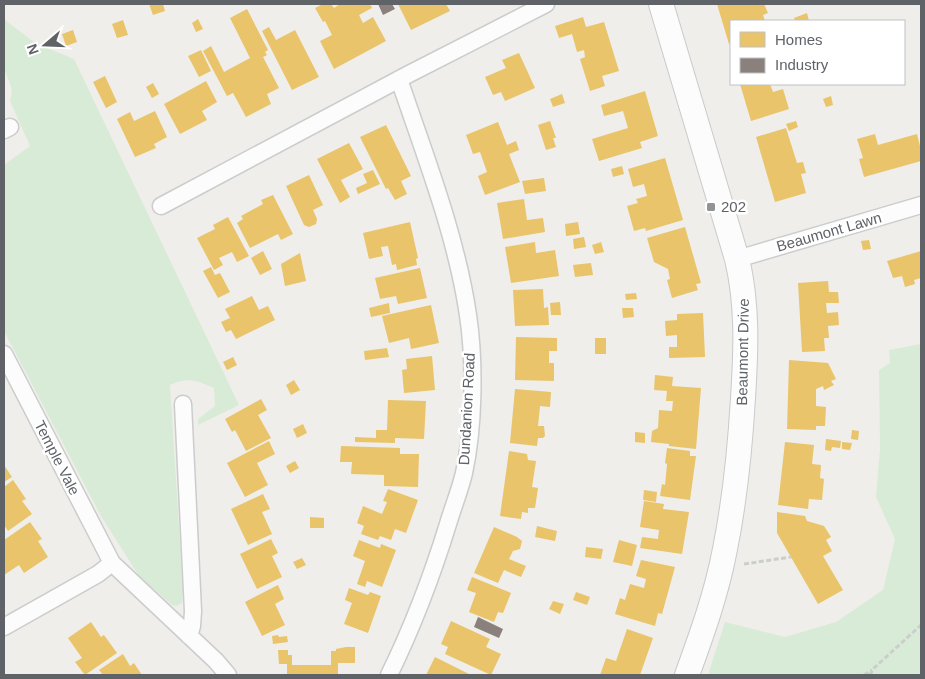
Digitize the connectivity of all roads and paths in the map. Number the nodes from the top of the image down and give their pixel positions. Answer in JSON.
{"nodes":[{"id":1,"x":546,"y":4,"type":"edge"},
{"id":2,"x":661,"y":4,"type":"edge"},
{"id":3,"x":399,"y":79,"type":"junction"},
{"id":4,"x":921,"y":205,"type":"edge"},
{"id":5,"x":161,"y":206,"type":"dead end"},
{"id":6,"x":737,"y":259,"type":"junction"},
{"id":7,"x":4,"y":354,"type":"edge"},
{"id":8,"x":183,"y":404,"type":"dead end"},
{"id":9,"x":791,"y":557,"type":"dead end"},
{"id":10,"x":112,"y":563,"type":"junction"},
{"id":11,"x":736,"y":565,"type":"dead end"},
{"id":12,"x":921,"y":624,"type":"edge"},
{"id":13,"x":4,"y":628,"type":"edge"},
{"id":14,"x":190,"y":636,"type":"junction"},
{"id":15,"x":873,"y":670,"type":"junction"},
{"id":16,"x":228,"y":675,"type":"edge"},
{"id":17,"x":389,"y":675,"type":"edge"},
{"id":18,"x":687,"y":675,"type":"edge"},
{"id":19,"x":864,"y":675,"type":"edge"},
{"id":20,"x":870,"y":675,"type":"edge"}],
"edges":[{"from":1,"to":3,"type":"street"},
{"from":2,"to":6,"type":"street","name":"Beaumont Drive"},
{"from":3,"to":5,"type":"street"},
{"from":3,"to":17,"type":"street","name":"Dundanion Road"},
{"from":4,"to":6,"type":"street","name":"Beaumont Lawn"},
{"from":6,"to":18,"type":"street","name":"Beaumont Drive"},
{"from":7,"to":10,"type":"street","name":"Temple Vale"},
{"from":8,"to":14,"type":"street"},
{"from":9,"to":11,"type":"path"},
{"from":10,"to":13,"type":"street"},
{"from":10,"to":14,"type":"street","name":"Temple Vale"},
{"from":12,"to":15,"type":"path"},
{"from":14,"to":16,"type":"street","name":"Temple Vale"},
{"from":15,"to":19,"type":"path"},
{"from":15,"to":20,"type":"path"}]}
